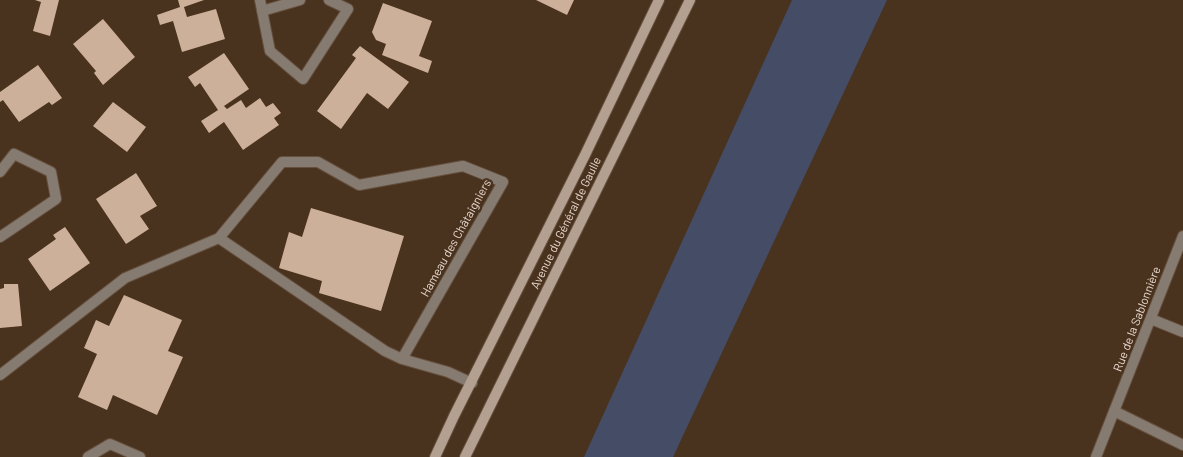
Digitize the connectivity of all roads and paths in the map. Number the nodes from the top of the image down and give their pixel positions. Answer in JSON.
{"nodes":[{"id":1,"x":260,"y":0,"type":"edge"},
{"id":2,"x":300,"y":0,"type":"edge"},
{"id":3,"x":328,"y":0,"type":"edge"},
{"id":4,"x":659,"y":0,"type":"edge"},
{"id":5,"x":690,"y":0,"type":"edge"},
{"id":6,"x":262,"y":11,"type":"junction"},
{"id":7,"x":0,"y":172,"type":"edge"},
{"id":8,"x":1183,"y":236,"type":"edge"},
{"id":9,"x":0,"y":237,"type":"edge"},
{"id":10,"x":219,"y":238,"type":"junction"},
{"id":11,"x":1151,"y":319,"type":"junction"},
{"id":12,"x":1183,"y":332,"type":"edge"},
{"id":13,"x":402,"y":358,"type":"junction"},
{"id":14,"x":0,"y":375,"type":"edge"},
{"id":15,"x":472,"y":383,"type":"junction"},
{"id":16,"x":1114,"y":411,"type":"junction"},
{"id":17,"x":1183,"y":446,"type":"edge"},
{"id":18,"x":88,"y":457,"type":"edge"},
{"id":19,"x":140,"y":457,"type":"edge"},
{"id":20,"x":435,"y":457,"type":"edge"},
{"id":21,"x":465,"y":457,"type":"edge"},
{"id":22,"x":1096,"y":457,"type":"edge"}],
"edges":[{"from":1,"to":6,"type":"street"},
{"from":2,"to":6,"type":"street"},
{"from":3,"to":6,"type":"street"},
{"from":4,"to":15,"type":"main road","name":"Avenue du Général de Gaulle"},
{"from":5,"to":21,"type":"main road","name":"Avenue du Général de Gaulle"},
{"from":7,"to":9,"type":"street"},
{"from":8,"to":11,"type":"street","name":"Rue de la Sablonnière"},
{"from":10,"to":13,"type":"street"},
{"from":10,"to":13,"type":"street","name":"Hameau des Châtaigniers"},
{"from":10,"to":14,"type":"street","name":"Hameau des Châtaigniers"},
{"from":11,"to":12,"type":"street"},
{"from":11,"to":16,"type":"street","name":"Rue de la Sablonnière"},
{"from":13,"to":15,"type":"street"},
{"from":15,"to":20,"type":"main road","name":"Avenue du Général de Gaulle"},
{"from":16,"to":17,"type":"street"},
{"from":16,"to":22,"type":"street","name":"Rue de la Sablonnière"},
{"from":18,"to":19,"type":"street"}]}
